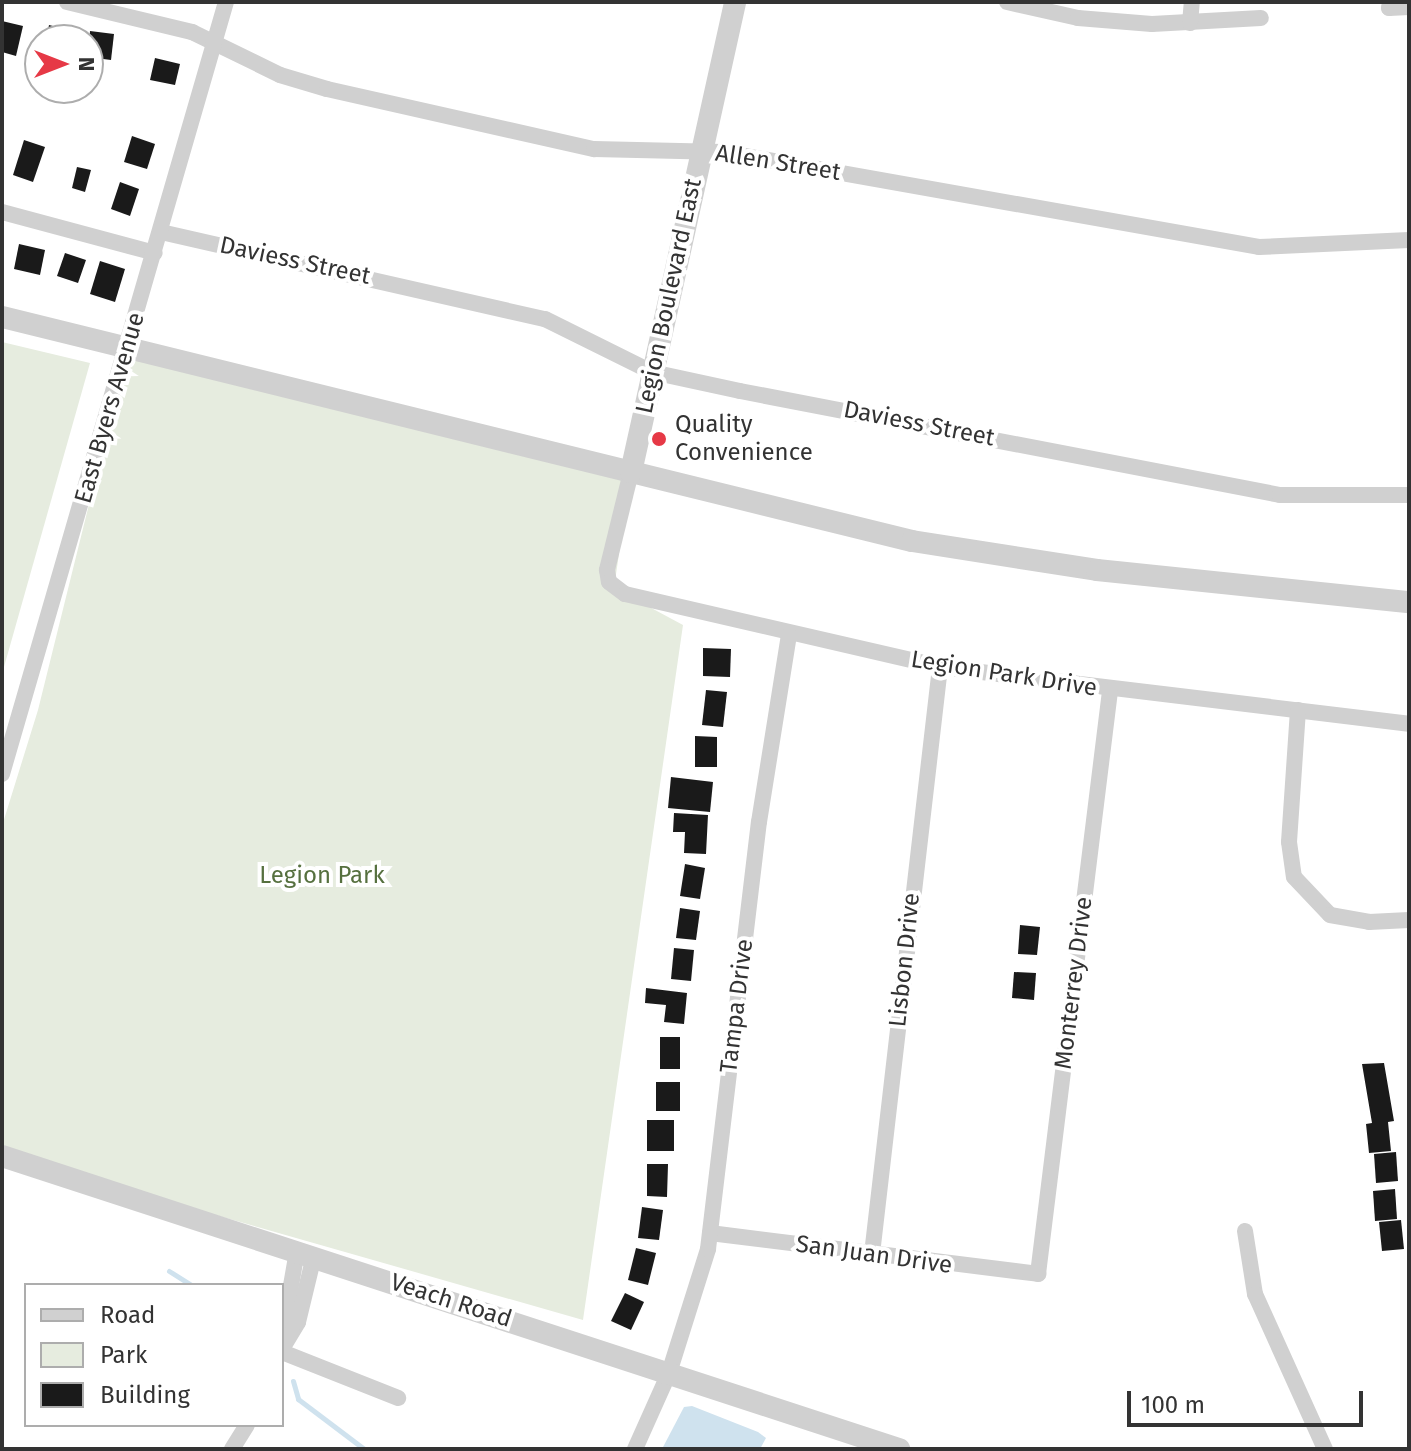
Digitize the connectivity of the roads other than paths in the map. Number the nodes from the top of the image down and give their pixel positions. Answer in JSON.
{"nodes":[{"id":1,"x":67,"y":2,"type":"edge"},
{"id":2,"x":226,"y":2,"type":"edge"},
{"id":3,"x":735,"y":2,"type":"edge"},
{"id":4,"x":1007,"y":2,"type":"edge"},
{"id":5,"x":1192,"y":2,"type":"edge"},
{"id":6,"x":1390,"y":5,"type":"edge"},
{"id":7,"x":1409,"y":7,"type":"edge"},
{"id":8,"x":1261,"y":18,"type":"dead end"},
{"id":9,"x":1190,"y":23,"type":"junction"},
{"id":10,"x":215,"y":41,"type":"junction"},
{"id":11,"x":701,"y":152,"type":"junction"},
{"id":12,"x":2,"y":212,"type":"edge"},
{"id":13,"x":161,"y":232,"type":"junction"},
{"id":14,"x":1409,"y":240,"type":"edge"},
{"id":15,"x":155,"y":253,"type":"junction"},
{"id":16,"x":2,"y":317,"type":"edge"},
{"id":17,"x":128,"y":347,"type":"junction"},
{"id":18,"x":652,"y":372,"type":"junction"},
{"id":19,"x":631,"y":472,"type":"junction"},
{"id":20,"x":1409,"y":495,"type":"edge"},
{"id":21,"x":609,"y":582,"type":"joint"},
{"id":22,"x":1409,"y":602,"type":"edge"},
{"id":23,"x":789,"y":635,"type":"junction"},
{"id":24,"x":940,"y":667,"type":"junction"},
{"id":25,"x":1110,"y":691,"type":"junction"},
{"id":26,"x":1298,"y":710,"type":"junction"},
{"id":27,"x":1409,"y":724,"type":"edge"},
{"id":28,"x":2,"y":774,"type":"edge"},
{"id":29,"x":1409,"y":920,"type":"edge"},
{"id":30,"x":2,"y":1156,"type":"edge"},
{"id":31,"x":1245,"y":1231,"type":"dead end"},
{"id":32,"x":710,"y":1233,"type":"junction"},
{"id":33,"x":306,"y":1254,"type":"junction"},
{"id":34,"x":872,"y":1254,"type":"junction"},
{"id":35,"x":1038,"y":1274,"type":"joint"},
{"id":36,"x":284,"y":1330,"type":"edge"},
{"id":37,"x":284,"y":1346,"type":"edge"},
{"id":38,"x":284,"y":1351,"type":"edge"},
{"id":39,"x":669,"y":1373,"type":"junction"},
{"id":40,"x":398,"y":1398,"type":"dead end"},
{"id":41,"x":246,"y":1427,"type":"edge"},
{"id":42,"x":887,"y":1447,"type":"edge"},
{"id":43,"x":232,"y":1449,"type":"edge"},
{"id":44,"x":635,"y":1449,"type":"edge"},
{"id":45,"x":1325,"y":1449,"type":"edge"}],
"edges":[{"from":1,"to":10,"type":"street","name":"Allen Street"},
{"from":2,"to":10,"type":"street","name":"East Byers Avenue"},
{"from":3,"to":11,"type":"street","name":"Legion Boulevard East"},
{"from":4,"to":9,"type":"street"},
{"from":5,"to":9,"type":"street"},
{"from":6,"to":7,"type":"street"},
{"from":8,"to":9,"type":"street"},
{"from":10,"to":11,"type":"street","name":"Allen Street"},
{"from":10,"to":13,"type":"street","name":"East Byers Avenue"},
{"from":11,"to":14,"type":"street","name":"Allen Street"},
{"from":11,"to":18,"type":"street","name":"Legion Boulevard East"},
{"from":12,"to":15,"type":"street"},
{"from":13,"to":15,"type":"street","name":"East Byers Avenue"},
{"from":13,"to":18,"type":"street","name":"Daviess Street"},
{"from":15,"to":17,"type":"street","name":"East Byers Avenue"},
{"from":16,"to":17,"type":"street"},
{"from":17,"to":19,"type":"street"},
{"from":17,"to":28,"type":"street","name":"East Byers Avenue"},
{"from":18,"to":19,"type":"street","name":"Legion Boulevard East"},
{"from":18,"to":20,"type":"street","name":"Daviess Street"},
{"from":19,"to":21,"type":"street","name":"Legion Boulevard East"},
{"from":19,"to":22,"type":"street"},
{"from":21,"to":23,"type":"street","name":"Legion Park Drive"},
{"from":23,"to":24,"type":"street","name":"Legion Park Drive"},
{"from":23,"to":32,"type":"street","name":"Tampa Drive"},
{"from":24,"to":25,"type":"street","name":"Legion Park Drive"},
{"from":24,"to":34,"type":"street","name":"Lisbon Drive"},
{"from":25,"to":26,"type":"street","name":"Legion Park Drive"},
{"from":25,"to":35,"type":"street","name":"Monterrey Drive"},
{"from":26,"to":27,"type":"street","name":"Legion Park Drive"},
{"from":26,"to":29,"type":"street"},
{"from":30,"to":33,"type":"street","name":"Veach Road"},
{"from":31,"to":45,"type":"street"},
{"from":32,"to":34,"type":"street","name":"San Juan Drive"},
{"from":32,"to":39,"type":"street","name":"Tampa Drive"},
{"from":33,"to":36,"type":"street"},
{"from":33,"to":37,"type":"street"},
{"from":33,"to":39,"type":"street","name":"Veach Road"},
{"from":34,"to":35,"type":"street","name":"San Juan Drive"},
{"from":38,"to":40,"type":"street"},
{"from":39,"to":42,"type":"street","name":"Veach Road"},
{"from":39,"to":44,"type":"street","name":"Tampa Drive"},
{"from":41,"to":43,"type":"street"}]}
